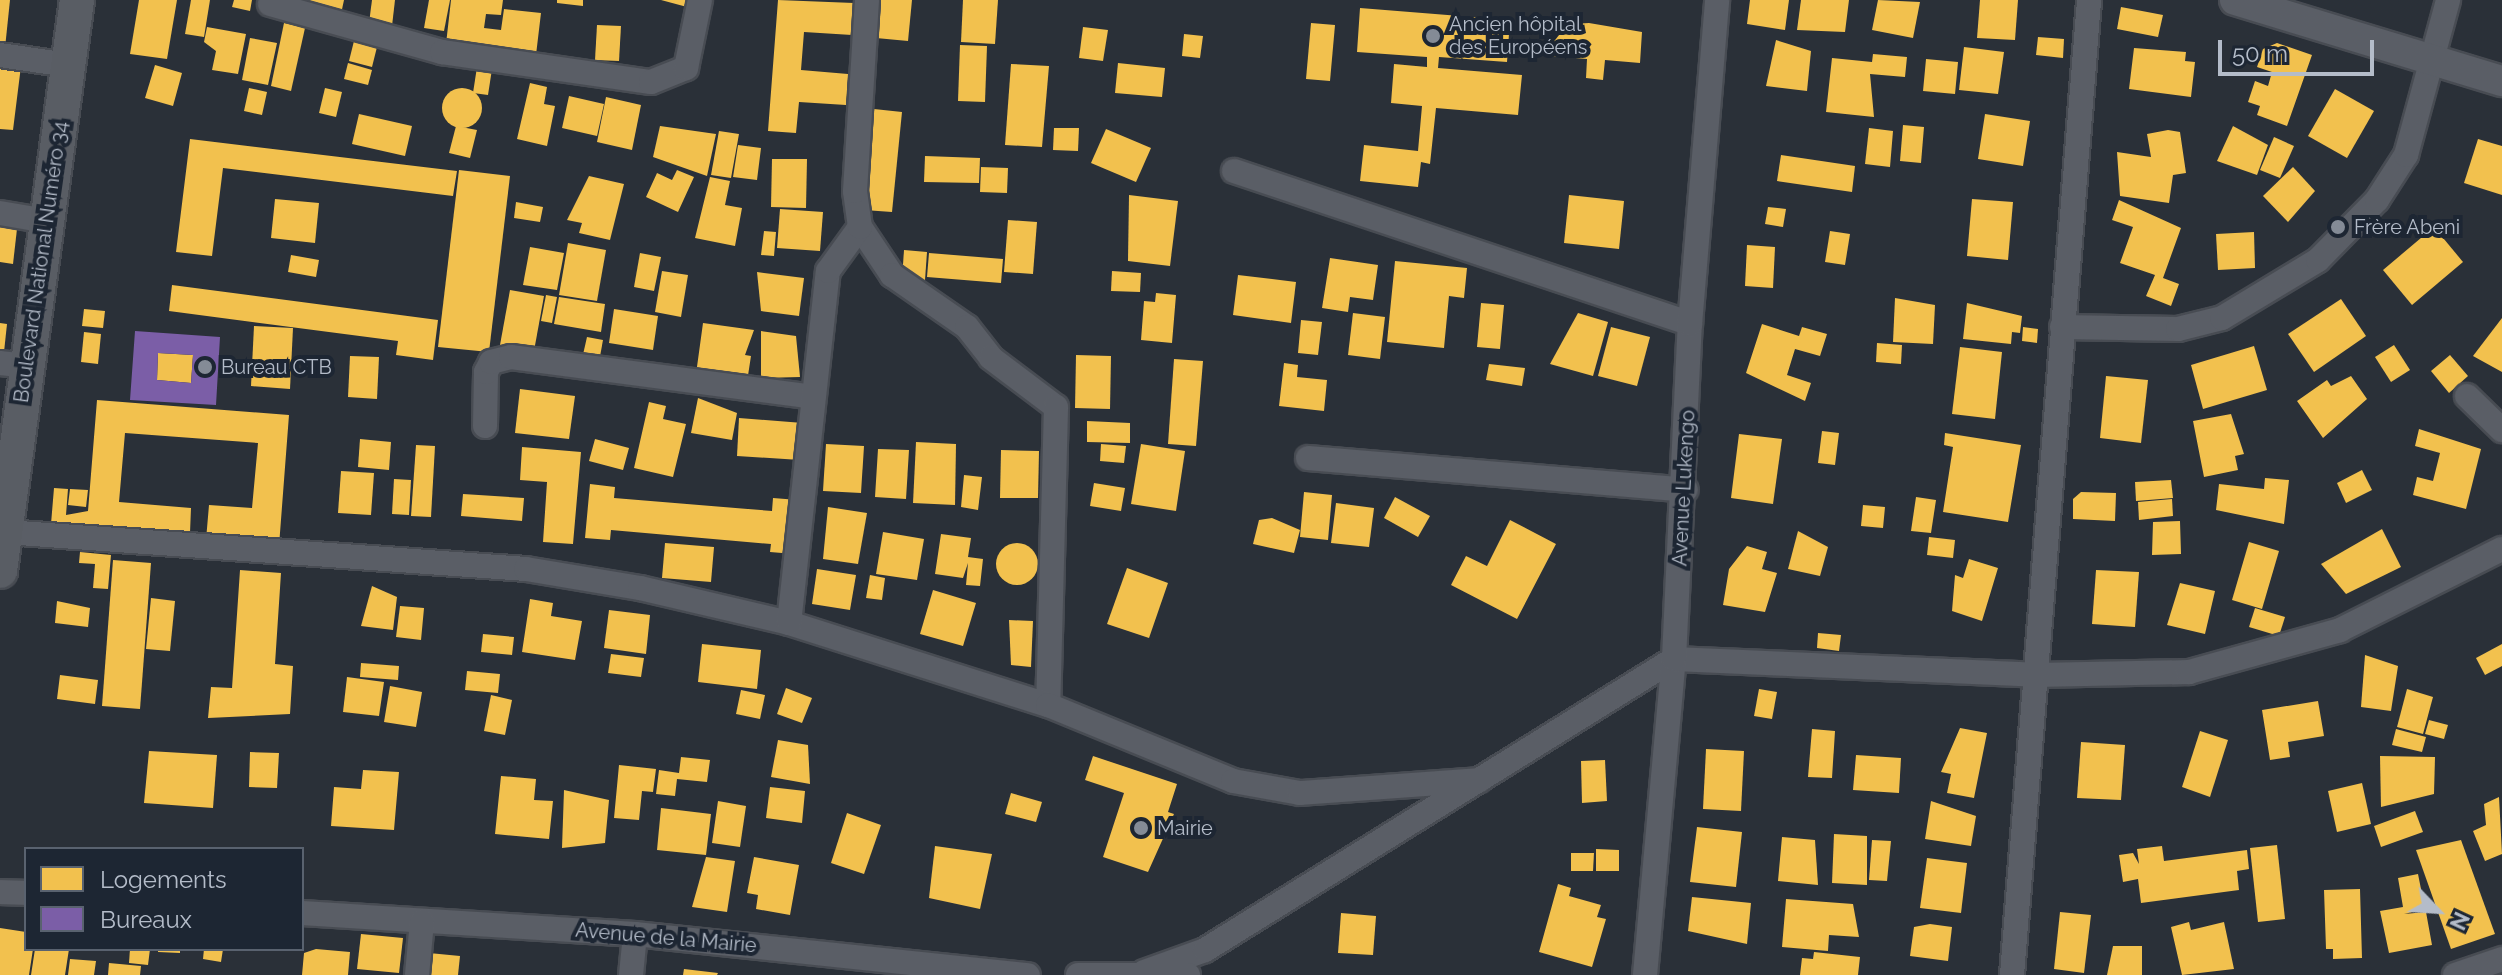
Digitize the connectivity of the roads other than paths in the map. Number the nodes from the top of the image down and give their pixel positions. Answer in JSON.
{"nodes":[{"id":1,"x":77,"y":0,"type":"edge"},
{"id":2,"x":700,"y":0,"type":"edge"},
{"id":3,"x":867,"y":0,"type":"edge"},
{"id":4,"x":1717,"y":0,"type":"edge"},
{"id":5,"x":2089,"y":0,"type":"edge"},
{"id":6,"x":2235,"y":0,"type":"edge"},
{"id":7,"x":2448,"y":0,"type":"edge"},
{"id":8,"x":270,"y":4,"type":"dead end"},
{"id":9,"x":0,"y":55,"type":"edge"},
{"id":10,"x":2429,"y":60,"type":"junction"},
{"id":11,"x":68,"y":65,"type":"junction"},
{"id":12,"x":2502,"y":81,"type":"edge"},
{"id":13,"x":1234,"y":171,"type":"dead end"},
{"id":14,"x":0,"y":213,"type":"edge"},
{"id":15,"x":47,"y":221,"type":"junction"},
{"id":16,"x":860,"y":227,"type":"junction"},
{"id":17,"x":1690,"y":324,"type":"junction"},
{"id":18,"x":2062,"y":327,"type":"junction"},
{"id":19,"x":14,"y":364,"type":"edge"},
{"id":20,"x":809,"y":396,"type":"junction"},
{"id":21,"x":2467,"y":396,"type":"dead end"},
{"id":22,"x":485,"y":426,"type":"dead end"},
{"id":23,"x":2502,"y":430,"type":"edge"},
{"id":24,"x":1308,"y":458,"type":"dead end"},
{"id":25,"x":1686,"y":490,"type":"junction"},
{"id":26,"x":5,"y":532,"type":"junction"},
{"id":27,"x":2502,"y":549,"type":"edge"},
{"id":28,"x":0,"y":571,"type":"edge"},
{"id":29,"x":789,"y":623,"type":"junction"},
{"id":30,"x":1674,"y":659,"type":"junction"},
{"id":31,"x":2036,"y":675,"type":"junction"},
{"id":32,"x":1048,"y":705,"type":"junction"},
{"id":33,"x":1480,"y":780,"type":"junction"},
{"id":34,"x":0,"y":892,"type":"edge"},
{"id":35,"x":24,"y":893,"type":"edge"},
{"id":36,"x":304,"y":913,"type":"edge"},
{"id":37,"x":422,"y":921,"type":"junction"},
{"id":38,"x":635,"y":934,"type":"junction"},
{"id":39,"x":2502,"y":959,"type":"edge"},
{"id":40,"x":849,"y":964,"type":"edge"},
{"id":41,"x":1144,"y":972,"type":"junction"},
{"id":42,"x":417,"y":975,"type":"edge"},
{"id":43,"x":631,"y":975,"type":"edge"},
{"id":44,"x":1028,"y":975,"type":"edge"},
{"id":45,"x":1078,"y":975,"type":"edge"},
{"id":46,"x":1188,"y":975,"type":"edge"},
{"id":47,"x":1645,"y":975,"type":"edge"},
{"id":48,"x":2012,"y":975,"type":"edge"},
{"id":49,"x":2455,"y":975,"type":"edge"}],
"edges":[{"from":1,"to":11,"type":"main road","name":"Boulevard National Numéro 34"},
{"from":2,"to":8,"type":"street"},
{"from":3,"to":16,"type":"street"},
{"from":4,"to":17,"type":"street","name":"Avenue Lukengo"},
{"from":5,"to":18,"type":"street"},
{"from":6,"to":10,"type":"street"},
{"from":7,"to":10,"type":"street"},
{"from":9,"to":11,"type":"street"},
{"from":10,"to":12,"type":"street"},
{"from":10,"to":18,"type":"street"},
{"from":11,"to":15,"type":"main road","name":"Boulevard National Numéro 34"},
{"from":13,"to":17,"type":"street"},
{"from":14,"to":15,"type":"street"},
{"from":15,"to":19,"type":"main road","name":"Boulevard National Numéro 34"},
{"from":16,"to":20,"type":"street"},
{"from":16,"to":32,"type":"street"},
{"from":17,"to":25,"type":"street","name":"Avenue Lukengo"},
{"from":18,"to":31,"type":"street"},
{"from":19,"to":26,"type":"main road","name":"Boulevard National Numéro 34"},
{"from":20,"to":22,"type":"street"},
{"from":20,"to":29,"type":"street"},
{"from":21,"to":23,"type":"street"},
{"from":24,"to":25,"type":"street"},
{"from":25,"to":30,"type":"street","name":"Avenue Lukengo"},
{"from":26,"to":28,"type":"main road","name":"Boulevard National Numéro 34"},
{"from":26,"to":29,"type":"street"},
{"from":27,"to":31,"type":"street"},
{"from":29,"to":32,"type":"street"},
{"from":30,"to":31,"type":"street"},
{"from":30,"to":33,"type":"street"},
{"from":30,"to":47,"type":"street","name":"Avenue Lukengo"},
{"from":31,"to":48,"type":"street"},
{"from":32,"to":33,"type":"street"},
{"from":33,"to":41,"type":"street"},
{"from":34,"to":35,"type":"street"},
{"from":36,"to":37,"type":"street","name":"Avenue de la Mairie"},
{"from":37,"to":38,"type":"street","name":"Avenue de la Mairie"},
{"from":37,"to":42,"type":"street"},
{"from":38,"to":40,"type":"street","name":"Avenue de la Mairie"},
{"from":38,"to":43,"type":"street"},
{"from":39,"to":49,"type":"street"},
{"from":40,"to":44,"type":"street","name":"Avenue de la Mairie"},
{"from":41,"to":45,"type":"street"},
{"from":41,"to":46,"type":"street"}]}
